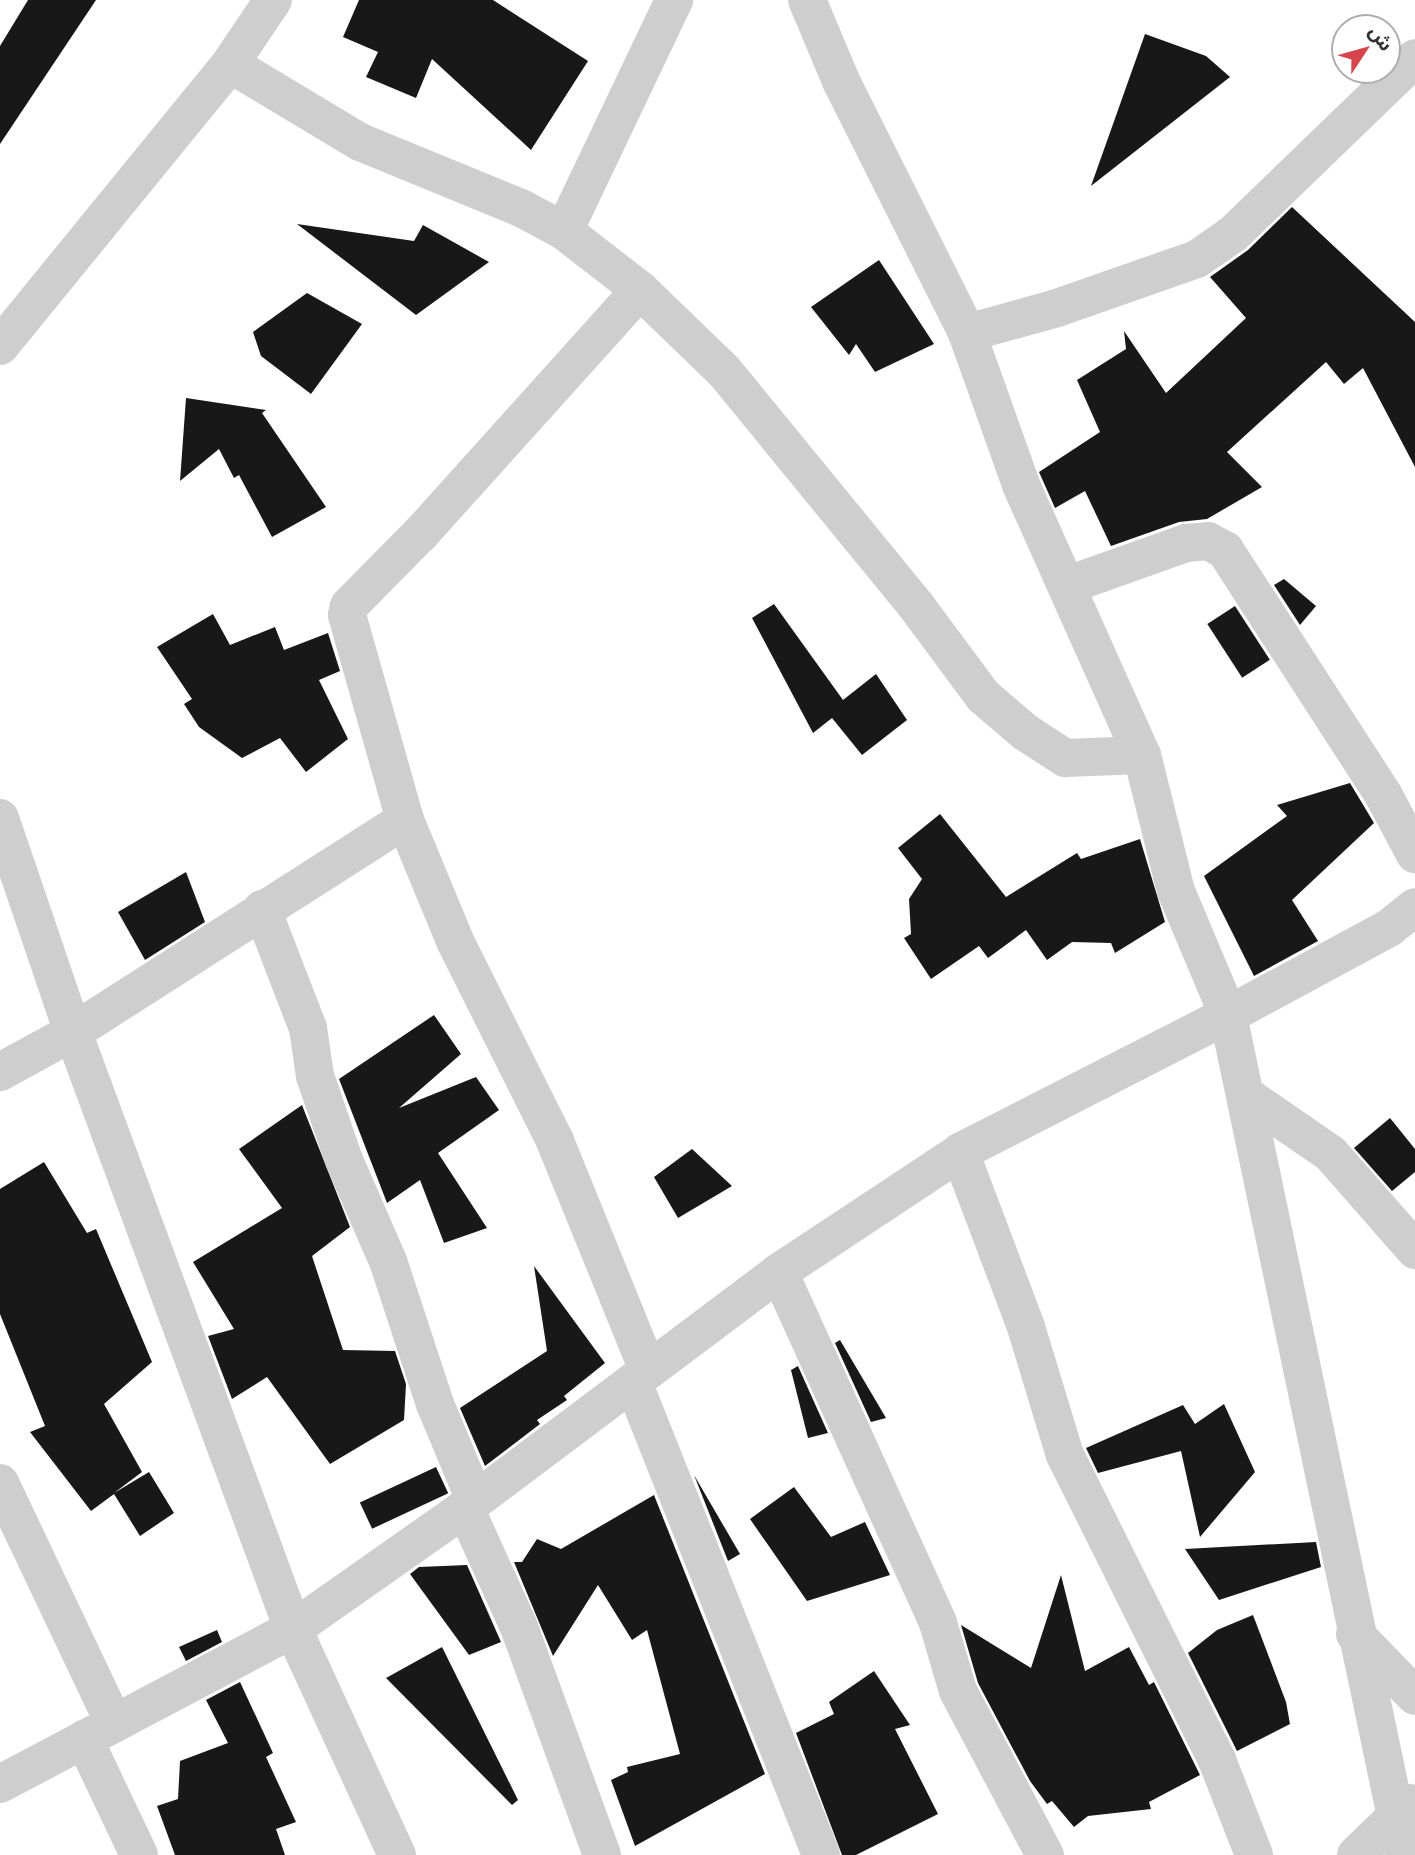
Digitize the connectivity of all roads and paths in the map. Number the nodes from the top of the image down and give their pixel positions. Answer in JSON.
{"nodes":[{"id":1,"x":273,"y":0,"type":"edge"},
{"id":2,"x":674,"y":0,"type":"edge"},
{"id":3,"x":807,"y":0,"type":"edge"},
{"id":4,"x":1415,"y":58,"type":"edge"},
{"id":5,"x":230,"y":64,"type":"junction"},
{"id":6,"x":564,"y":231,"type":"junction"},
{"id":7,"x":639,"y":290,"type":"junction"},
{"id":8,"x":967,"y":333,"type":"junction"},
{"id":9,"x":0,"y":346,"type":"edge"},
{"id":10,"x":1068,"y":585,"type":"junction"},
{"id":11,"x":1142,"y":755,"type":"junction"},
{"id":12,"x":0,"y":818,"type":"edge"},
{"id":13,"x":405,"y":820,"type":"junction"},
{"id":14,"x":1415,"y":855,"type":"edge"},
{"id":15,"x":1415,"y":907,"type":"edge"},
{"id":16,"x":262,"y":909,"type":"junction"},
{"id":17,"x":1228,"y":1015,"type":"junction"},
{"id":18,"x":73,"y":1032,"type":"junction"},
{"id":19,"x":0,"y":1072,"type":"edge"},
{"id":20,"x":1247,"y":1096,"type":"junction"},
{"id":21,"x":960,"y":1152,"type":"junction"},
{"id":22,"x":1415,"y":1250,"type":"edge"},
{"id":23,"x":779,"y":1272,"type":"junction"},
{"id":24,"x":640,"y":1376,"type":"junction"},
{"id":25,"x":0,"y":1483,"type":"edge"},
{"id":26,"x":470,"y":1504,"type":"junction"},
{"id":27,"x":293,"y":1629,"type":"junction"},
{"id":28,"x":1355,"y":1634,"type":"junction"},
{"id":29,"x":1415,"y":1696,"type":"edge"},
{"id":30,"x":99,"y":1731,"type":"junction"},
{"id":31,"x":0,"y":1784,"type":"edge"},
{"id":32,"x":1406,"y":1808,"type":"edge"},
{"id":33,"x":139,"y":1855,"type":"edge"},
{"id":34,"x":397,"y":1855,"type":"edge"},
{"id":35,"x":602,"y":1855,"type":"edge"},
{"id":36,"x":821,"y":1855,"type":"edge"},
{"id":37,"x":1045,"y":1855,"type":"edge"},
{"id":38,"x":1254,"y":1855,"type":"edge"},
{"id":39,"x":1356,"y":1855,"type":"edge"},
{"id":40,"x":1404,"y":1855,"type":"edge"}],
"edges":[{"from":1,"to":5,"type":"street"},
{"from":2,"to":6,"type":"street"},
{"from":3,"to":8,"type":"street"},
{"from":4,"to":8,"type":"street"},
{"from":5,"to":6,"type":"street"},
{"from":5,"to":9,"type":"street"},
{"from":6,"to":7,"type":"street"},
{"from":7,"to":11,"type":"street"},
{"from":7,"to":13,"type":"street"},
{"from":8,"to":10,"type":"street"},
{"from":10,"to":11,"type":"street"},
{"from":10,"to":14,"type":"street"},
{"from":11,"to":17,"type":"street"},
{"from":12,"to":18,"type":"street"},
{"from":13,"to":16,"type":"street"},
{"from":13,"to":24,"type":"street"},
{"from":15,"to":17,"type":"street"},
{"from":16,"to":18,"type":"street"},
{"from":16,"to":26,"type":"street"},
{"from":17,"to":20,"type":"street"},
{"from":17,"to":21,"type":"street"},
{"from":18,"to":19,"type":"street"},
{"from":18,"to":27,"type":"street"},
{"from":20,"to":22,"type":"street"},
{"from":20,"to":28,"type":"street"},
{"from":21,"to":23,"type":"street"},
{"from":21,"to":38,"type":"street"},
{"from":23,"to":24,"type":"street"},
{"from":23,"to":37,"type":"street"},
{"from":24,"to":26,"type":"street"},
{"from":24,"to":36,"type":"street"},
{"from":25,"to":30,"type":"street"},
{"from":26,"to":27,"type":"street"},
{"from":26,"to":35,"type":"street"},
{"from":27,"to":30,"type":"street"},
{"from":27,"to":34,"type":"street"},
{"from":28,"to":29,"type":"street"},
{"from":28,"to":32,"type":"street"},
{"from":30,"to":31,"type":"street"},
{"from":30,"to":33,"type":"street"},
{"from":32,"to":39,"type":"street"},
{"from":32,"to":40,"type":"street"}]}
